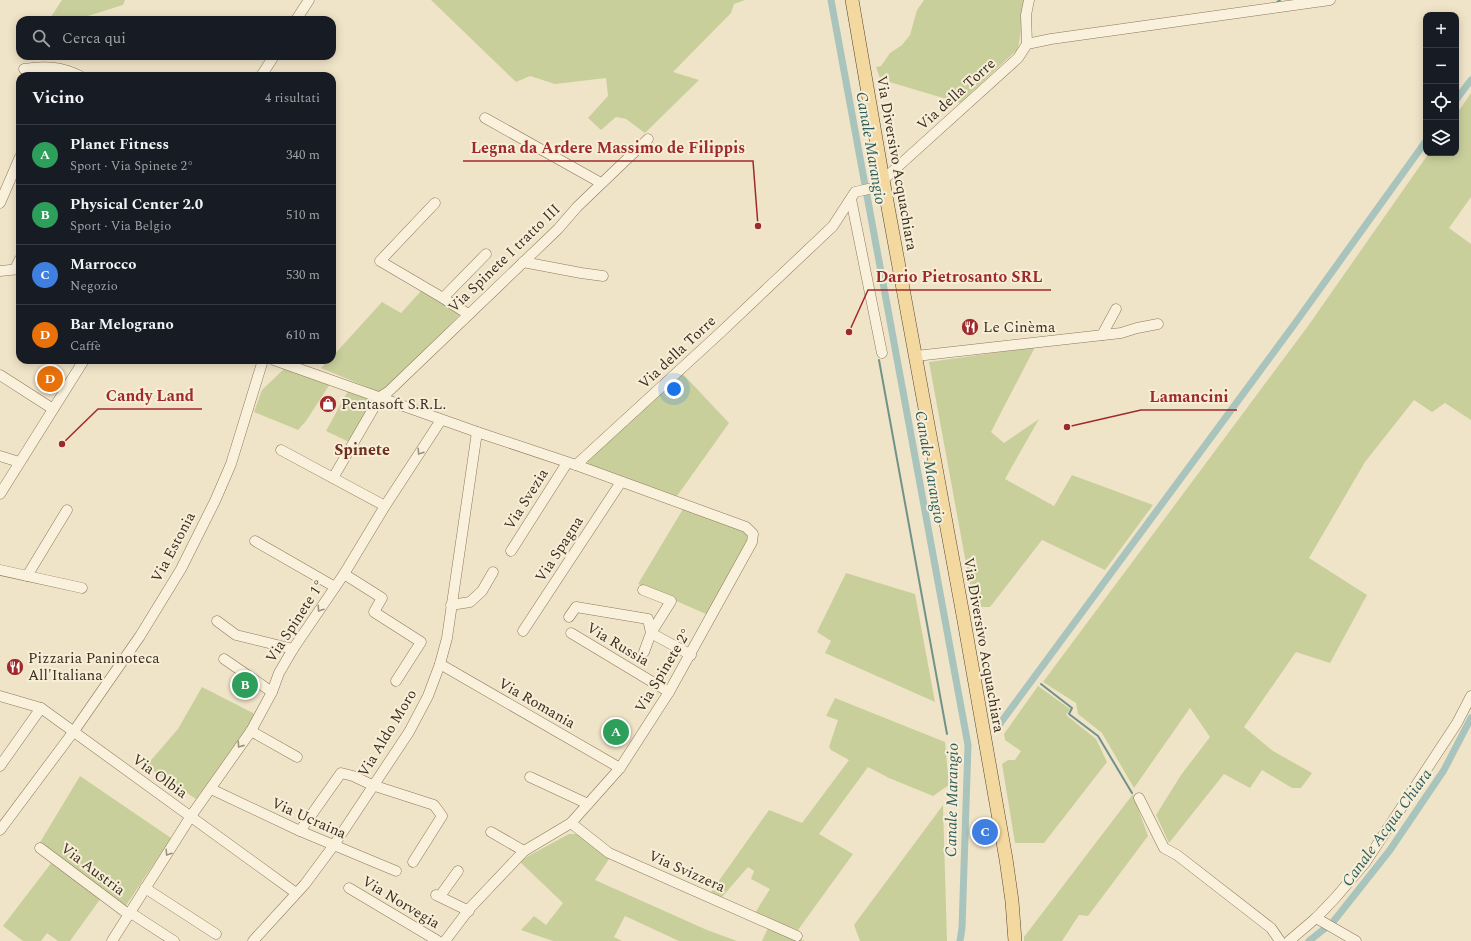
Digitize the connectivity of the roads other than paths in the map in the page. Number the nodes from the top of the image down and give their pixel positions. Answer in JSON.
{"nodes":[{"id":1,"x":309,"y":0,"type":"edge"},
{"id":2,"x":852,"y":0,"type":"edge"},
{"id":3,"x":1029,"y":0,"type":"edge"},
{"id":4,"x":1330,"y":0,"type":"edge"},
{"id":5,"x":299,"y":16,"type":"edge"},
{"id":6,"x":1027,"y":44,"type":"junction"},
{"id":7,"x":271,"y":60,"type":"edge"},
{"id":8,"x":24,"y":69,"type":"dead end"},
{"id":9,"x":72,"y":72,"type":"edge"},
{"id":10,"x":264,"y":72,"type":"edge"},
{"id":11,"x":485,"y":118,"type":"dead end"},
{"id":12,"x":648,"y":139,"type":"dead end"},
{"id":13,"x":16,"y":166,"type":"edge"},
{"id":14,"x":601,"y":183,"type":"junction"},
{"id":15,"x":878,"y":184,"type":"junction"},
{"id":16,"x":853,"y":195,"type":"junction"},
{"id":17,"x":435,"y":203,"type":"dead end"},
{"id":18,"x":0,"y":204,"type":"edge"},
{"id":19,"x":486,"y":254,"type":"dead end"},
{"id":20,"x":523,"y":262,"type":"junction"},
{"id":21,"x":16,"y":269,"type":"edge"},
{"id":22,"x":0,"y":271,"type":"edge"},
{"id":23,"x":602,"y":276,"type":"dead end"},
{"id":24,"x":443,"y":298,"type":"junction"},
{"id":25,"x":1116,"y":308,"type":"dead end"},
{"id":26,"x":468,"y":314,"type":"junction"},
{"id":27,"x":1158,"y":324,"type":"dead end"},
{"id":28,"x":1102,"y":335,"type":"junction"},
{"id":29,"x":882,"y":353,"type":"dead end"},
{"id":30,"x":916,"y":356,"type":"junction"},
{"id":31,"x":81,"y":364,"type":"edge"},
{"id":32,"x":262,"y":364,"type":"edge"},
{"id":33,"x":285,"y":364,"type":"edge"},
{"id":34,"x":0,"y":375,"type":"edge"},
{"id":35,"x":380,"y":397,"type":"junction"},
{"id":36,"x":52,"y":409,"type":"junction"},
{"id":37,"x":441,"y":420,"type":"junction"},
{"id":38,"x":477,"y":432,"type":"junction"},
{"id":39,"x":281,"y":450,"type":"dead end"},
{"id":40,"x":0,"y":456,"type":"edge"},
{"id":41,"x":19,"y":462,"type":"junction"},
{"id":42,"x":572,"y":464,"type":"junction"},
{"id":43,"x":333,"y":478,"type":"junction"},
{"id":44,"x":621,"y":482,"type":"junction"},
{"id":45,"x":0,"y":494,"type":"edge"},
{"id":46,"x":385,"y":506,"type":"junction"},
{"id":47,"x":67,"y":510,"type":"dead end"},
{"id":48,"x":255,"y":541,"type":"dead end"},
{"id":49,"x":511,"y":551,"type":"dead end"},
{"id":50,"x":0,"y":570,"type":"edge"},
{"id":51,"x":493,"y":572,"type":"dead end"},
{"id":52,"x":344,"y":574,"type":"junction"},
{"id":53,"x":27,"y":576,"type":"junction"},
{"id":54,"x":335,"y":587,"type":"junction"},
{"id":55,"x":82,"y":588,"type":"dead end"},
{"id":56,"x":643,"y":590,"type":"dead end"},
{"id":57,"x":451,"y":605,"type":"junction"},
{"id":58,"x":569,"y":617,"type":"dead end"},
{"id":59,"x":217,"y":621,"type":"dead end"},
{"id":60,"x":523,"y":631,"type":"dead end"},
{"id":61,"x":651,"y":633,"type":"junction"},
{"id":62,"x":571,"y":634,"type":"dead end"},
{"id":63,"x":293,"y":649,"type":"junction"},
{"id":64,"x":644,"y":652,"type":"dead end"},
{"id":65,"x":691,"y":655,"type":"junction"},
{"id":66,"x":224,"y":659,"type":"dead end"},
{"id":67,"x":440,"y":664,"type":"junction"},
{"id":68,"x":396,"y":681,"type":"dead end"},
{"id":69,"x":272,"y":692,"type":"junction"},
{"id":70,"x":670,"y":692,"type":"junction"},
{"id":71,"x":0,"y":696,"type":"edge"},
{"id":72,"x":1471,"y":696,"type":"edge"},
{"id":73,"x":41,"y":708,"type":"junction"},
{"id":74,"x":251,"y":730,"type":"junction"},
{"id":75,"x":74,"y":731,"type":"junction"},
{"id":76,"x":297,"y":757,"type":"dead end"},
{"id":77,"x":0,"y":766,"type":"edge"},
{"id":78,"x":620,"y":768,"type":"junction"},
{"id":79,"x":530,"y":777,"type":"dead end"},
{"id":80,"x":372,"y":785,"type":"junction"},
{"id":81,"x":211,"y":789,"type":"junction"},
{"id":82,"x":1139,"y":798,"type":"dead end"},
{"id":83,"x":588,"y":804,"type":"junction"},
{"id":84,"x":191,"y":816,"type":"junction"},
{"id":85,"x":571,"y":823,"type":"junction"},
{"id":86,"x":0,"y":830,"type":"edge"},
{"id":87,"x":300,"y":831,"type":"junction"},
{"id":88,"x":491,"y":832,"type":"dead end"},
{"id":89,"x":334,"y":845,"type":"junction"},
{"id":90,"x":40,"y":848,"type":"dead end"},
{"id":91,"x":524,"y":851,"type":"junction"},
{"id":92,"x":413,"y":862,"type":"dead end"},
{"id":93,"x":396,"y":871,"type":"dead end"},
{"id":94,"x":458,"y":871,"type":"dead end"},
{"id":95,"x":145,"y":888,"type":"junction"},
{"id":96,"x":349,"y":888,"type":"dead end"},
{"id":97,"x":296,"y":893,"type":"junction"},
{"id":98,"x":469,"y":911,"type":"junction"},
{"id":99,"x":128,"y":914,"type":"junction"},
{"id":100,"x":1319,"y":920,"type":"junction"},
{"id":101,"x":216,"y":934,"type":"dead end"},
{"id":102,"x":797,"y":936,"type":"dead end"},
{"id":103,"x":112,"y":941,"type":"edge"},
{"id":104,"x":174,"y":941,"type":"edge"},
{"id":105,"x":253,"y":941,"type":"edge"},
{"id":106,"x":438,"y":941,"type":"edge"},
{"id":107,"x":444,"y":941,"type":"edge"},
{"id":108,"x":1015,"y":941,"type":"edge"},
{"id":109,"x":1280,"y":941,"type":"edge"},
{"id":110,"x":1289,"y":941,"type":"edge"},
{"id":111,"x":1356,"y":941,"type":"edge"}],
"edges":[{"from":1,"to":5,"type":"street"},
{"from":2,"to":15,"type":"main road","name":"Via Diversivo Acquachiara"},
{"from":3,"to":6,"type":"street"},
{"from":4,"to":6,"type":"street"},
{"from":6,"to":15,"type":"street","name":"Via della Torre"},
{"from":7,"to":10,"type":"street"},
{"from":8,"to":9,"type":"street"},
{"from":11,"to":14,"type":"street"},
{"from":12,"to":14,"type":"street","name":"Via Spinete I tratto III"},
{"from":13,"to":18,"type":"street"},
{"from":14,"to":20,"type":"street","name":"Via Spinete I tratto III"},
{"from":15,"to":16,"type":"street","name":"Via della Torre"},
{"from":15,"to":30,"type":"main road","name":"Via Diversivo Acquachiara"},
{"from":16,"to":29,"type":"street"},
{"from":16,"to":42,"type":"street","name":"Via della Torre"},
{"from":17,"to":24,"type":"street"},
{"from":19,"to":24,"type":"street"},
{"from":20,"to":23,"type":"street"},
{"from":20,"to":26,"type":"street","name":"Via Spinete I tratto III"},
{"from":21,"to":22,"type":"street"},
{"from":24,"to":26,"type":"street"},
{"from":25,"to":28,"type":"street"},
{"from":26,"to":35,"type":"street","name":"Via Spinete I tratto III"},
{"from":27,"to":28,"type":"street"},
{"from":28,"to":30,"type":"street"},
{"from":30,"to":108,"type":"main road","name":"Via Diversivo Acquachiara"},
{"from":31,"to":36,"type":"street"},
{"from":32,"to":75,"type":"street","name":"Via Estonia"},
{"from":33,"to":35,"type":"street"},
{"from":34,"to":36,"type":"street"},
{"from":35,"to":37,"type":"street"},
{"from":35,"to":43,"type":"street"},
{"from":36,"to":41,"type":"street"},
{"from":37,"to":38,"type":"street"},
{"from":37,"to":46,"type":"street","name":"Via Spinete 1°","one_way":true},
{"from":38,"to":42,"type":"street"},
{"from":38,"to":57,"type":"street","name":"Via Aldo Moro"},
{"from":39,"to":43,"type":"street"},
{"from":40,"to":41,"type":"street"},
{"from":41,"to":45,"type":"street"},
{"from":42,"to":44,"type":"street","name":"Via Spinete 2°"},
{"from":42,"to":49,"type":"street","name":"Via Svezia"},
{"from":43,"to":46,"type":"street"},
{"from":44,"to":60,"type":"street","name":"Via Spagna"},
{"from":44,"to":65,"type":"street","name":"Via Spinete 2°"},
{"from":46,"to":52,"type":"street","name":"Via Spinete 1°"},
{"from":47,"to":53,"type":"street"},
{"from":48,"to":54,"type":"street"},
{"from":50,"to":53,"type":"street"},
{"from":51,"to":57,"type":"street"},
{"from":52,"to":54,"type":"street","name":"Via Spinete 1°"},
{"from":52,"to":68,"type":"street"},
{"from":53,"to":55,"type":"street"},
{"from":54,"to":63,"type":"street","name":"Via Spinete 1°","one_way":true},
{"from":56,"to":61,"type":"street"},
{"from":57,"to":67,"type":"street","name":"Via Aldo Moro"},
{"from":58,"to":61,"type":"street"},
{"from":59,"to":63,"type":"street"},
{"from":61,"to":64,"type":"street"},
{"from":61,"to":65,"type":"street"},
{"from":62,"to":70,"type":"street","name":"Via Russia"},
{"from":63,"to":69,"type":"street","name":"Via Spinete 1°"},
{"from":65,"to":70,"type":"street","name":"Via Spinete 2°"},
{"from":66,"to":69,"type":"street"},
{"from":67,"to":78,"type":"street","name":"Via Romania"},
{"from":67,"to":80,"type":"street","name":"Via Aldo Moro"},
{"from":69,"to":74,"type":"street","name":"Via Spinete 1°"},
{"from":70,"to":78,"type":"street","name":"Via Spinete 2°"},
{"from":71,"to":73,"type":"street","name":"Via Olbia"},
{"from":72,"to":100,"type":"street"},
{"from":73,"to":75,"type":"street","name":"Via Olbia"},
{"from":73,"to":77,"type":"street"},
{"from":74,"to":76,"type":"street"},
{"from":74,"to":81,"type":"street","name":"Via Spinete 1°","one_way":true},
{"from":75,"to":84,"type":"street","name":"Via Olbia"},
{"from":75,"to":86,"type":"street","name":"Via Estonia"},
{"from":78,"to":83,"type":"street","name":"Via Spinete 2°"},
{"from":79,"to":83,"type":"street"},
{"from":80,"to":87,"type":"street"},
{"from":80,"to":89,"type":"street","name":"Via Aldo Moro"},
{"from":80,"to":92,"type":"street"},
{"from":81,"to":84,"type":"street","name":"Via Spinete 1°"},
{"from":81,"to":87,"type":"street","name":"Via Ucraina"},
{"from":82,"to":109,"type":"street"},
{"from":83,"to":85,"type":"street","name":"Via Spinete 2°"},
{"from":84,"to":95,"type":"street","name":"Via Spinete 1°","one_way":true},
{"from":84,"to":97,"type":"street","name":"Via Olbia"},
{"from":85,"to":91,"type":"street","name":"Via Spinete 2°"},
{"from":85,"to":102,"type":"street","name":"Via Svizzera"},
{"from":87,"to":89,"type":"street","name":"Via Ucraina"},
{"from":88,"to":91,"type":"street"},
{"from":89,"to":93,"type":"street","name":"Via Ucraina"},
{"from":89,"to":97,"type":"street","name":"Via Aldo Moro"},
{"from":90,"to":99,"type":"street","name":"Via Austria"},
{"from":91,"to":98,"type":"street","name":"Via Spinete 2°"},
{"from":94,"to":98,"type":"street"},
{"from":95,"to":99,"type":"street","name":"Via Spinete 1°"},
{"from":95,"to":101,"type":"street"},
{"from":96,"to":106,"type":"street","name":"Via Norvegia"},
{"from":97,"to":105,"type":"street","name":"Via Aldo Moro"},
{"from":98,"to":107,"type":"street","name":"Via Spinete 2°"},
{"from":99,"to":103,"type":"street","name":"Via Spinete 1°"},
{"from":99,"to":104,"type":"street","name":"Via Austria"},
{"from":100,"to":110,"type":"street"},
{"from":100,"to":111,"type":"street"}]}
